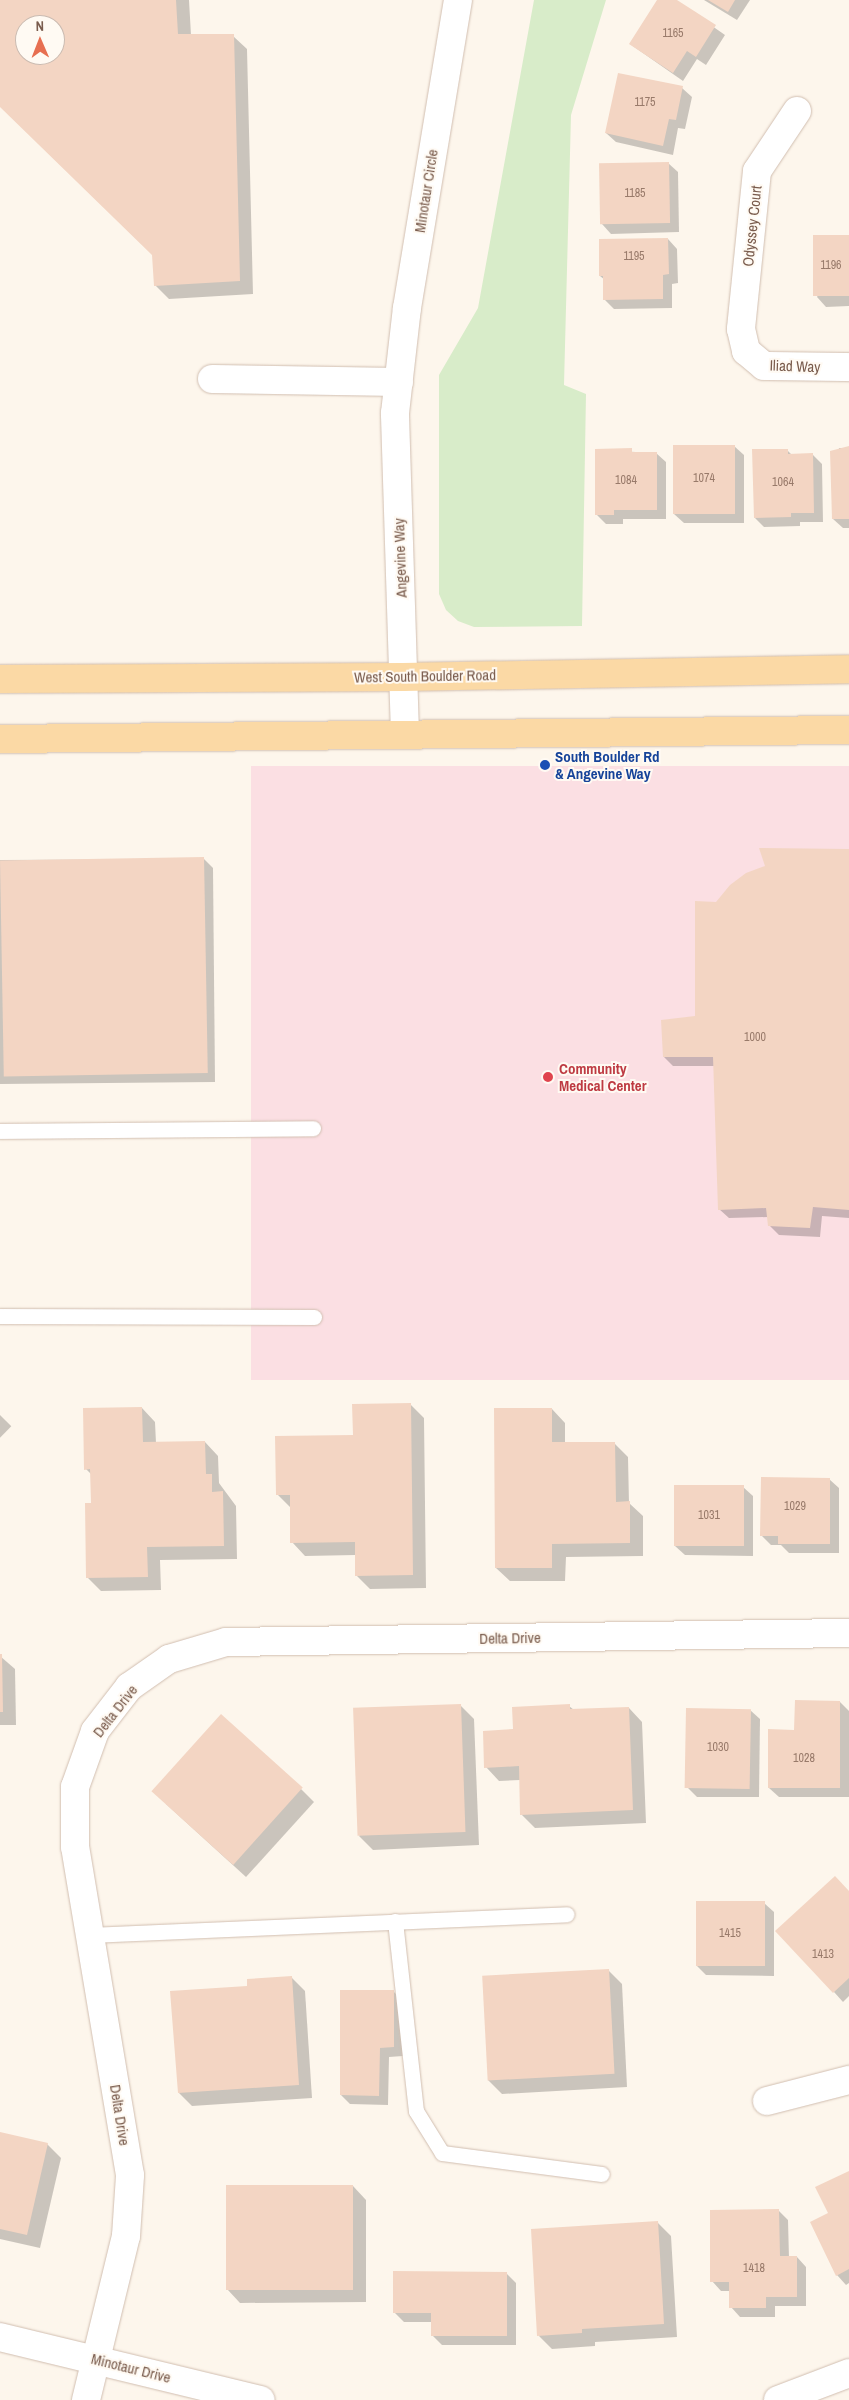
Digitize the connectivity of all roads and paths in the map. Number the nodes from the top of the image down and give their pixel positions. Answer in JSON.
{"nodes":[{"id":1,"x":458,"y":0,"type":"edge"},
{"id":2,"x":797,"y":111,"type":"dead end"},
{"id":3,"x":746,"y":351,"type":"joint"},
{"id":4,"x":849,"y":367,"type":"edge"},
{"id":5,"x":212,"y":378,"type":"dead end"},
{"id":6,"x":400,"y":382,"type":"junction"},
{"id":7,"x":849,"y":669,"type":"edge"},
{"id":8,"x":403,"y":677,"type":"junction"},
{"id":9,"x":0,"y":679,"type":"edge"},
{"id":10,"x":849,"y":730,"type":"edge"},
{"id":11,"x":405,"y":734,"type":"junction"},
{"id":12,"x":0,"y":739,"type":"edge"},
{"id":13,"x":313,"y":1128,"type":"dead end"},
{"id":14,"x":0,"y":1131,"type":"edge"},
{"id":15,"x":0,"y":1316,"type":"edge"},
{"id":16,"x":314,"y":1316,"type":"dead end"},
{"id":17,"x":849,"y":1633,"type":"edge"},
{"id":18,"x":567,"y":1914,"type":"dead end"},
{"id":19,"x":395,"y":1921,"type":"junction"},
{"id":20,"x":91,"y":1936,"type":"junction"},
{"id":21,"x":849,"y":2080,"type":"edge"},
{"id":22,"x":767,"y":2101,"type":"dead end"},
{"id":23,"x":602,"y":2174,"type":"dead end"},
{"id":24,"x":0,"y":2337,"type":"edge"},
{"id":25,"x":96,"y":2360,"type":"junction"},
{"id":26,"x":849,"y":2373,"type":"edge"},
{"id":27,"x":86,"y":2400,"type":"edge"},
{"id":28,"x":261,"y":2400,"type":"edge"},
{"id":29,"x":778,"y":2400,"type":"edge"}],
"edges":[{"from":1,"to":6,"type":"street","name":"Minotaur Circle"},
{"from":2,"to":3,"type":"street","name":"Odyssey Court"},
{"from":3,"to":4,"type":"street","name":"Iliad Way"},
{"from":5,"to":6,"type":"street"},
{"from":6,"to":8,"type":"street","name":"Angevine Way"},
{"from":7,"to":8,"type":"main road","name":"West South Boulder Road"},
{"from":8,"to":9,"type":"main road","name":"West South Boulder Road"},
{"from":8,"to":11,"type":"street","name":"Angevine Way"},
{"from":10,"to":11,"type":"main road"},
{"from":11,"to":12,"type":"main road"},
{"from":13,"to":14,"type":"lane"},
{"from":15,"to":16,"type":"lane"},
{"from":17,"to":20,"type":"street","name":"Delta Drive"},
{"from":18,"to":19,"type":"lane"},
{"from":19,"to":20,"type":"lane"},
{"from":19,"to":23,"type":"lane"},
{"from":20,"to":25,"type":"street","name":"Delta Drive"},
{"from":21,"to":22,"type":"street"},
{"from":24,"to":25,"type":"street","name":"Minotaur Drive"},
{"from":25,"to":27,"type":"street","name":"Delta Drive"},
{"from":25,"to":28,"type":"street","name":"Minotaur Drive"},
{"from":26,"to":29,"type":"street"}]}
